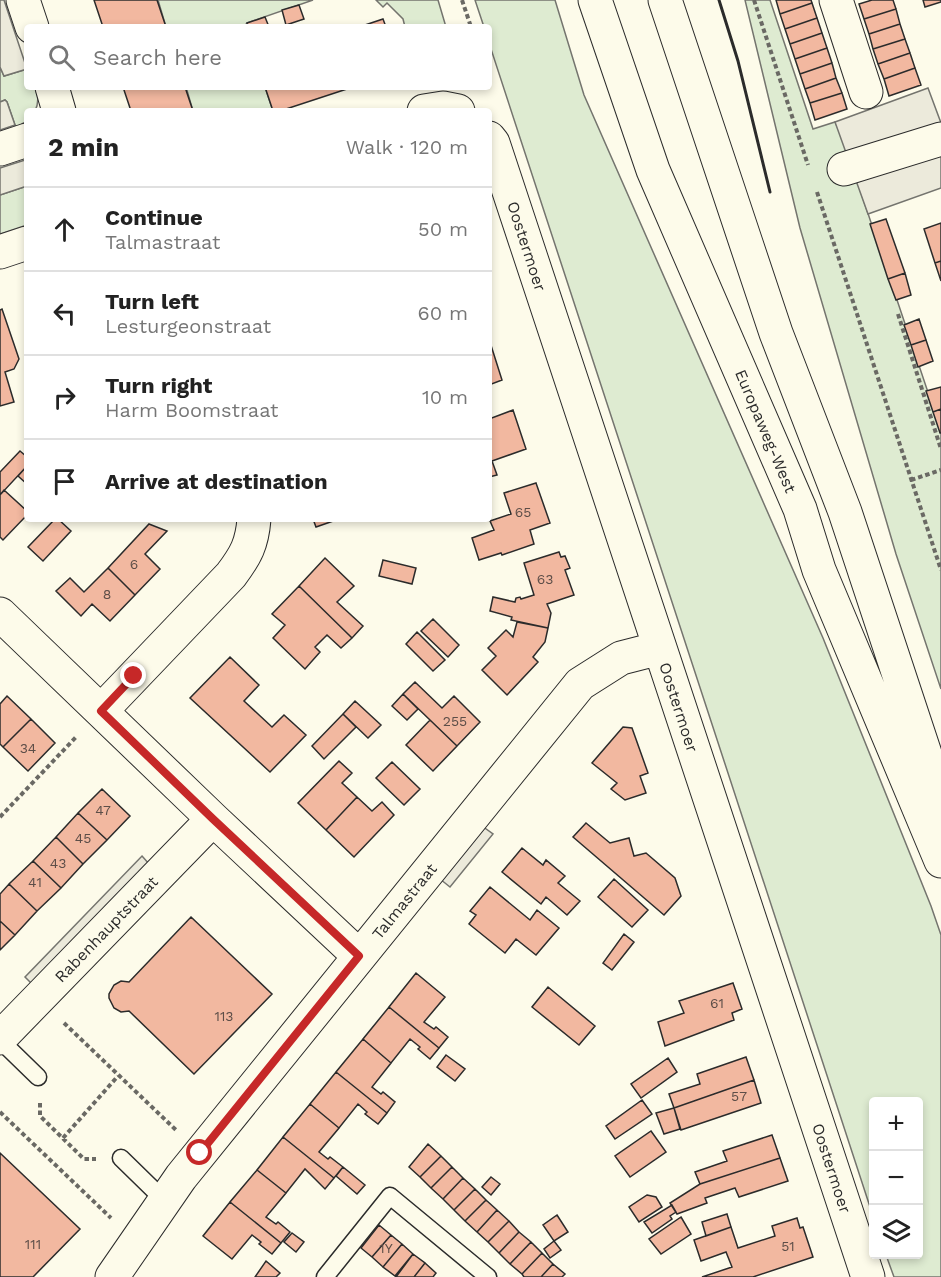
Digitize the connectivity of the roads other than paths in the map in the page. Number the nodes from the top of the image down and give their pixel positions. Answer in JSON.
{"nodes":[{"id":1,"x":23,"y":0,"type":"edge"},
{"id":2,"x":595,"y":0,"type":"edge"},
{"id":3,"x":665,"y":0,"type":"edge"},
{"id":4,"x":836,"y":0,"type":"edge"},
{"id":5,"x":31,"y":24,"type":"edge"},
{"id":6,"x":53,"y":90,"type":"edge"},
{"id":7,"x":866,"y":92,"type":"dead end"},
{"id":8,"x":58,"y":108,"type":"edge"},
{"id":9,"x":941,"y":139,"type":"edge"},
{"id":10,"x":24,"y":141,"type":"edge"},
{"id":11,"x":492,"y":146,"type":"edge"},
{"id":12,"x":0,"y":149,"type":"edge"},
{"id":13,"x":844,"y":169,"type":"dead end"},
{"id":14,"x":24,"y":244,"type":"edge"},
{"id":15,"x":0,"y":252,"type":"edge"},
{"id":16,"x":254,"y":522,"type":"edge"},
{"id":17,"x":0,"y":614,"type":"edge"},
{"id":18,"x":660,"y":648,"type":"junction"},
{"id":19,"x":101,"y":711,"type":"junction"},
{"id":20,"x":941,"y":802,"type":"edge"},
{"id":21,"x":213,"y":819,"type":"junction"},
{"id":22,"x":941,"y":861,"type":"edge"},
{"id":23,"x":359,"y":956,"type":"junction"},
{"id":24,"x":0,"y":1039,"type":"edge"},
{"id":25,"x":38,"y":1077,"type":"road end"},
{"id":26,"x":121,"y":1158,"type":"road end"},
{"id":27,"x":164,"y":1200,"type":"junction"},
{"id":28,"x":112,"y":1277,"type":"edge"},
{"id":29,"x":325,"y":1277,"type":"edge"},
{"id":30,"x":488,"y":1277,"type":"edge"},
{"id":31,"x":868,"y":1277,"type":"edge"}],
"edges":[{"from":1,"to":5,"type":"street"},
{"from":2,"to":22,"type":"street","name":"Europaweg-West"},
{"from":3,"to":20,"type":"street"},
{"from":4,"to":7,"type":"street"},
{"from":6,"to":8,"type":"street"},
{"from":9,"to":13,"type":"street"},
{"from":10,"to":12,"type":"street"},
{"from":11,"to":18,"type":"street","name":"Oostermoer"},
{"from":14,"to":15,"type":"street"},
{"from":16,"to":19,"type":"street"},
{"from":17,"to":19,"type":"street"},
{"from":18,"to":23,"type":"street","name":"Talmastraat"},
{"from":18,"to":31,"type":"street","name":"Oostermoer"},
{"from":19,"to":21,"type":"street"},
{"from":21,"to":23,"type":"street"},
{"from":21,"to":24,"type":"street","name":"Rabenhauptstraat"},
{"from":23,"to":27,"type":"street","name":"Talmastraat"},
{"from":24,"to":25,"type":"lane"},
{"from":26,"to":27,"type":"lane"},
{"from":27,"to":28,"type":"street","name":"Talmastraat"},
{"from":29,"to":30,"type":"lane"}]}
